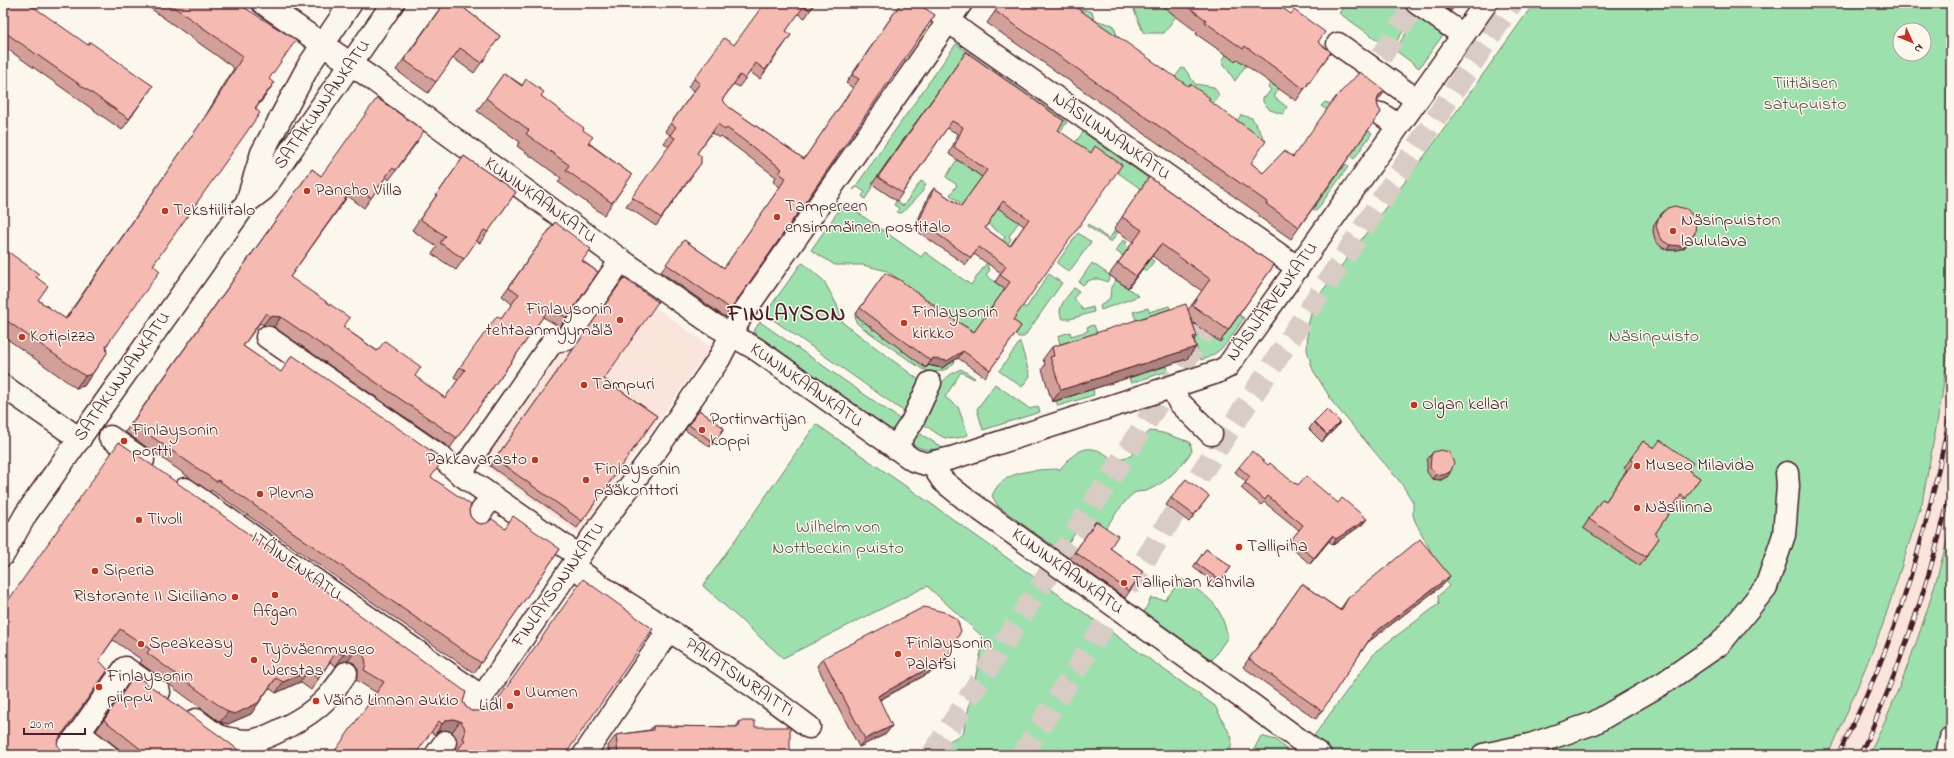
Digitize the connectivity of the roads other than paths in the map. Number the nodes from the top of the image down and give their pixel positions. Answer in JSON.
{"nodes":[{"id":1,"x":264,"y":3,"type":"edge"},
{"id":2,"x":351,"y":3,"type":"edge"},
{"id":3,"x":393,"y":3,"type":"edge"},
{"id":4,"x":926,"y":3,"type":"edge"},
{"id":5,"x":1417,"y":3,"type":"edge"},
{"id":6,"x":1486,"y":3,"type":"edge"},
{"id":7,"x":955,"y":12,"type":"edge"},
{"id":8,"x":1463,"y":35,"type":"junction"},
{"id":9,"x":322,"y":44,"type":"junction"},
{"id":10,"x":1338,"y":44,"type":"dead end"},
{"id":11,"x":351,"y":64,"type":"junction"},
{"id":12,"x":1417,"y":100,"type":"junction"},
{"id":13,"x":247,"y":202,"type":"junction"},
{"id":14,"x":616,"y":257,"type":"junction"},
{"id":15,"x":1298,"y":268,"type":"junction"},
{"id":16,"x":591,"y":281,"type":"edge"},
{"id":17,"x":731,"y":335,"type":"junction"},
{"id":18,"x":267,"y":337,"type":"dead end"},
{"id":19,"x":930,"y":383,"type":"dead end"},
{"id":20,"x":3,"y":386,"type":"edge"},
{"id":21,"x":1172,"y":387,"type":"junction"},
{"id":22,"x":1211,"y":434,"type":"dead end"},
{"id":23,"x":110,"y":437,"type":"dead end"},
{"id":24,"x":80,"y":439,"type":"junction"},
{"id":25,"x":895,"y":448,"type":"junction"},
{"id":26,"x":931,"y":463,"type":"junction"},
{"id":27,"x":1787,"y":473,"type":"dead end"},
{"id":28,"x":460,"y":474,"type":"junction"},
{"id":29,"x":492,"y":496,"type":"junction"},
{"id":30,"x":475,"y":521,"type":"edge"},
{"id":31,"x":3,"y":555,"type":"edge"},
{"id":32,"x":576,"y":561,"type":"junction"},
{"id":33,"x":669,"y":630,"type":"junction"},
{"id":34,"x":346,"y":673,"type":"edge"},
{"id":35,"x":475,"y":704,"type":"joint"},
{"id":36,"x":809,"y":727,"type":"dead end"},
{"id":37,"x":79,"y":733,"type":"junction"},
{"id":38,"x":1951,"y":738,"type":"edge"},
{"id":39,"x":242,"y":741,"type":"junction"},
{"id":40,"x":1312,"y":749,"type":"edge"},
{"id":41,"x":62,"y":755,"type":"edge"},
{"id":42,"x":107,"y":755,"type":"edge"},
{"id":43,"x":258,"y":755,"type":"edge"},
{"id":44,"x":584,"y":755,"type":"edge"},
{"id":45,"x":1482,"y":755,"type":"edge"},
{"id":46,"x":1947,"y":755,"type":"edge"}],
"edges":[{"from":1,"to":9,"type":"street","name":"KUNINKAANKATU"},
{"from":2,"to":9,"type":"street","name":"SATAKUNNANKATU"},
{"from":3,"to":11,"type":"street","name":"SATAKUNNANKATU"},
{"from":4,"to":7,"type":"street","name":"NÄSILINNANKATU"},
{"from":5,"to":8,"type":"street"},
{"from":6,"to":8,"type":"street","name":"NÄSIJÄRVENKATU"},
{"from":7,"to":15,"type":"street","name":"NÄSILINNANKATU"},
{"from":7,"to":17,"type":"street","name":"FINLAYSONINKATU"},
{"from":8,"to":12,"type":"street","name":"NÄSIJÄRVENKATU"},
{"from":9,"to":11,"type":"street","name":"KUNINKAANKATU"},
{"from":9,"to":13,"type":"street","name":"SATAKUNNANKATU"},
{"from":10,"to":12,"type":"street"},
{"from":11,"to":13,"type":"street","name":"SATAKUNNANKATU"},
{"from":11,"to":14,"type":"street","name":"KUNINKAANKATU"},
{"from":12,"to":15,"type":"street","name":"NÄSIJÄRVENKATU"},
{"from":13,"to":24,"type":"street","name":"SATAKUNNANKATU"},
{"from":14,"to":16,"type":"street"},
{"from":14,"to":17,"type":"street","name":"KUNINKAANKATU"},
{"from":14,"to":28,"type":"street"},
{"from":15,"to":21,"type":"street","name":"NÄSIJÄRVENKATU"},
{"from":17,"to":25,"type":"street","name":"KUNINKAANKATU"},
{"from":17,"to":32,"type":"street","name":"FINLAYSONINKATU"},
{"from":18,"to":28,"type":"street","name":"PALATSINRAITTI"},
{"from":19,"to":25,"type":"street"},
{"from":20,"to":24,"type":"street"},
{"from":21,"to":22,"type":"street"},
{"from":21,"to":26,"type":"street","name":"NÄSIJÄRVENKATU"},
{"from":23,"to":35,"type":"street","name":"ITÄINENKATU"},
{"from":24,"to":31,"type":"street","name":"SATAKUNNANKATU"},
{"from":25,"to":26,"type":"street","name":"KUNINKAANKATU"},
{"from":26,"to":40,"type":"street","name":"KUNINKAANKATU"},
{"from":27,"to":45,"type":"street"},
{"from":28,"to":29,"type":"street","name":"PALATSINRAITTI"},
{"from":29,"to":30,"type":"street"},
{"from":29,"to":32,"type":"street","name":"PALATSINRAITTI"},
{"from":32,"to":33,"type":"street","name":"PALATSINRAITTI"},
{"from":32,"to":35,"type":"street","name":"FINLAYSONINKATU"},
{"from":33,"to":36,"type":"street","name":"PALATSINRAITTI"},
{"from":33,"to":44,"type":"street"},
{"from":34,"to":39,"type":"street"},
{"from":37,"to":39,"type":"street"},
{"from":37,"to":41,"type":"street"},
{"from":37,"to":42,"type":"street"},
{"from":38,"to":46,"type":"street"},
{"from":39,"to":43,"type":"street"}]}
